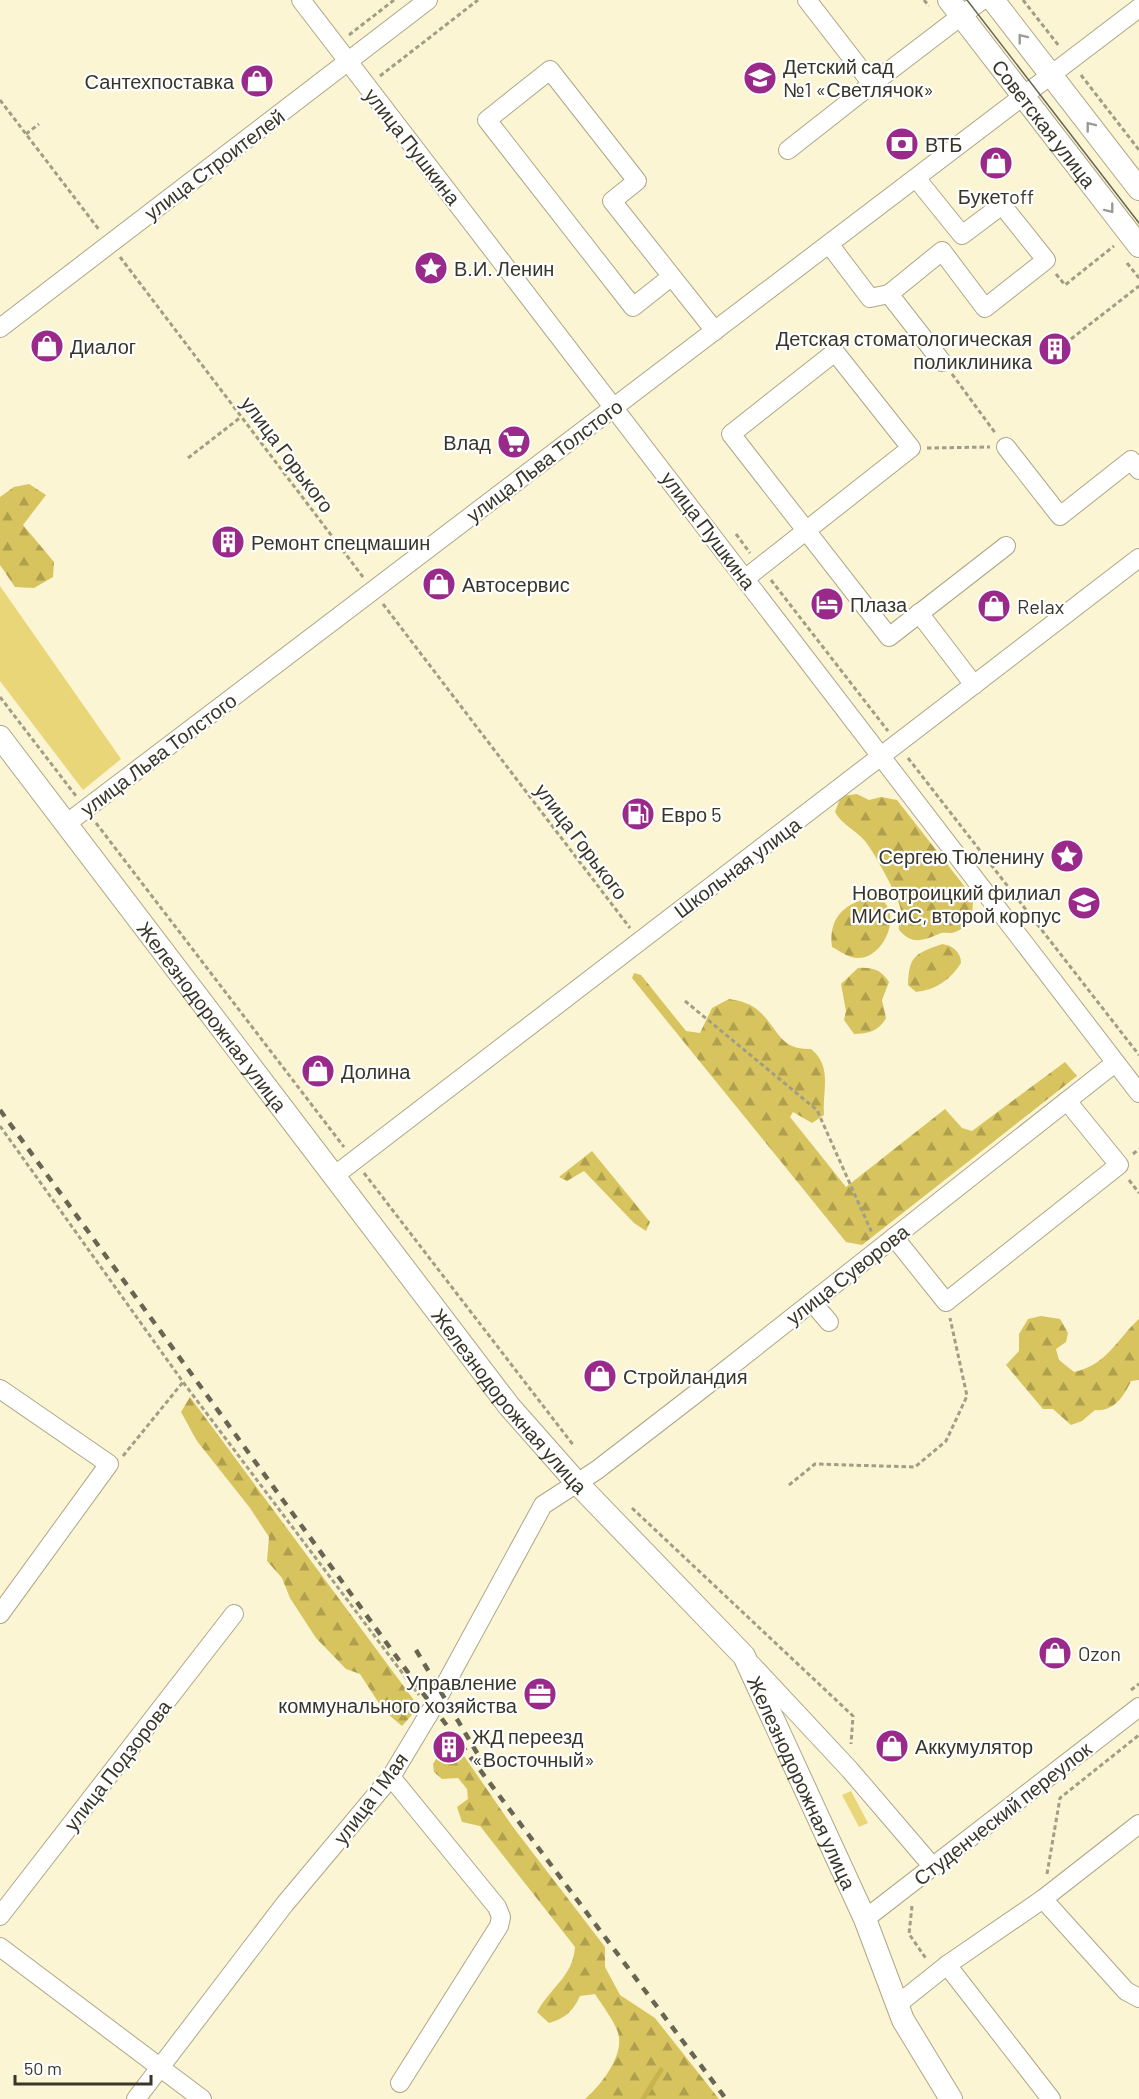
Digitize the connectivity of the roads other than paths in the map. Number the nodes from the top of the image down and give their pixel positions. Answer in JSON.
{"nodes":[{"id":1,"x":301,"y":0,"type":"edge"},
{"id":2,"x":428,"y":0,"type":"edge"},
{"id":3,"x":807,"y":0,"type":"edge"},
{"id":4,"x":982,"y":0,"type":"edge"},
{"id":5,"x":993,"y":0,"type":"edge"},
{"id":6,"x":955,"y":8,"type":"edge"},
{"id":7,"x":1139,"y":8,"type":"edge"},
{"id":8,"x":347,"y":62,"type":"junction"},
{"id":9,"x":1051,"y":75,"type":"junction"},
{"id":10,"x":872,"y":84,"type":"junction"},
{"id":11,"x":1023,"y":97,"type":"junction"},
{"id":12,"x":788,"y":150,"type":"dead end"},
{"id":13,"x":916,"y":178,"type":"junction"},
{"id":14,"x":1139,"y":189,"type":"edge"},
{"id":15,"x":963,"y":236,"type":"junction"},
{"id":16,"x":829,"y":244,"type":"junction"},
{"id":17,"x":1139,"y":246,"type":"edge"},
{"id":18,"x":942,"y":251,"type":"junction"},
{"id":19,"x":671,"y":277,"type":"junction"},
{"id":20,"x":889,"y":294,"type":"junction"},
{"id":21,"x":0,"y":328,"type":"edge"},
{"id":22,"x":715,"y":331,"type":"junction"},
{"id":23,"x":942,"y":362,"type":"road end"},
{"id":24,"x":615,"y":407,"type":"junction"},
{"id":25,"x":1006,"y":447,"type":"road end"},
{"id":26,"x":1139,"y":470,"type":"edge"},
{"id":27,"x":807,"y":530,"type":"junction"},
{"id":28,"x":1006,"y":546,"type":"dead end"},
{"id":29,"x":1139,"y":558,"type":"edge"},
{"id":30,"x":746,"y":578,"type":"junction"},
{"id":31,"x":919,"y":613,"type":"junction"},
{"id":32,"x":974,"y":685,"type":"junction"},
{"id":33,"x":0,"y":737,"type":"edge"},
{"id":34,"x":881,"y":756,"type":"junction"},
{"id":35,"x":66,"y":824,"type":"junction"},
{"id":36,"x":1115,"y":1063,"type":"junction"},
{"id":37,"x":1139,"y":1094,"type":"edge"},
{"id":38,"x":1067,"y":1101,"type":"junction"},
{"id":39,"x":334,"y":1176,"type":"junction"},
{"id":40,"x":894,"y":1237,"type":"junction"},
{"id":41,"x":812,"y":1302,"type":"junction"},
{"id":42,"x":829,"y":1322,"type":"dead end"},
{"id":43,"x":0,"y":1389,"type":"edge"},
{"id":44,"x":585,"y":1478,"type":"junction"},
{"id":45,"x":0,"y":1614,"type":"edge"},
{"id":46,"x":234,"y":1614,"type":"dead end"},
{"id":47,"x":744,"y":1656,"type":"junction"},
{"id":48,"x":1139,"y":1707,"type":"edge"},
{"id":49,"x":391,"y":1777,"type":"junction"},
{"id":50,"x":1139,"y":1824,"type":"edge"},
{"id":51,"x":933,"y":1867,"type":"junction"},
{"id":52,"x":1042,"y":1899,"type":"junction"},
{"id":53,"x":0,"y":1916,"type":"edge"},
{"id":54,"x":865,"y":1919,"type":"junction"},
{"id":55,"x":0,"y":1947,"type":"edge"},
{"id":56,"x":942,"y":1969,"type":"junction"},
{"id":57,"x":1135,"y":1990,"type":"edge"},
{"id":58,"x":898,"y":2004,"type":"junction"},
{"id":59,"x":160,"y":2067,"type":"junction"},
{"id":60,"x":400,"y":2083,"type":"dead end"},
{"id":61,"x":136,"y":2099,"type":"edge"},
{"id":62,"x":202,"y":2099,"type":"edge"},
{"id":63,"x":951,"y":2099,"type":"edge"},
{"id":64,"x":1051,"y":2099,"type":"edge"}],
"edges":[{"from":1,"to":8,"type":"street","name":"улица Пушкина"},
{"from":2,"to":8,"type":"street","name":"улица Строителей"},
{"from":3,"to":10,"type":"street"},
{"from":4,"to":6,"type":"street"},
{"from":9,"to":5,"type":"main road","name":"Советская улица","one_way":true},
{"from":6,"to":10,"type":"street"},
{"from":6,"to":11,"type":"main road","name":"Советская улица"},
{"from":7,"to":9,"type":"street"},
{"from":8,"to":21,"type":"street","name":"улица Строителей"},
{"from":8,"to":24,"type":"street","name":"улица Пушкина"},
{"from":9,"to":11,"type":"street","name":"улица Льва Толстого"},
{"from":14,"to":9,"type":"main road","name":"Советская улица","one_way":true},
{"from":10,"to":12,"type":"street"},
{"from":11,"to":13,"type":"street","name":"улица Льва Толстого"},
{"from":11,"to":17,"type":"main road","name":"Советская улица","one_way":true},
{"from":13,"to":15,"type":"street"},
{"from":13,"to":16,"type":"street","name":"улица Льва Толстого"},
{"from":15,"to":18,"type":"street"},
{"from":15,"to":18,"type":"street"},
{"from":16,"to":20,"type":"street"},
{"from":16,"to":22,"type":"street","name":"улица Льва Толстого"},
{"from":18,"to":20,"type":"street"},
{"from":19,"to":19,"type":"street"},
{"from":19,"to":22,"type":"street"},
{"from":20,"to":23,"type":"street"},
{"from":22,"to":24,"type":"street","name":"улица Льва Толстого"},
{"from":24,"to":30,"type":"street","name":"улица Пушкина"},
{"from":24,"to":35,"type":"street","name":"улица Льва Толстого"},
{"from":25,"to":26,"type":"street"},
{"from":27,"to":27,"type":"street"},
{"from":27,"to":30,"type":"street"},
{"from":27,"to":31,"type":"street"},
{"from":28,"to":31,"type":"street"},
{"from":29,"to":32,"type":"street","name":"Школьная улица"},
{"from":30,"to":34,"type":"street","name":"улица Пушкина"},
{"from":31,"to":32,"type":"street"},
{"from":32,"to":34,"type":"street","name":"Школьная улица"},
{"from":33,"to":35,"type":"main road","name":"Железнодорожная улица"},
{"from":34,"to":36,"type":"street","name":"улица Пушкина"},
{"from":34,"to":39,"type":"street","name":"Школьная улица"},
{"from":35,"to":39,"type":"main road","name":"Железнодорожная улица"},
{"from":36,"to":37,"type":"street","name":"улица Пушкина"},
{"from":36,"to":38,"type":"street","name":"улица Суворова"},
{"from":38,"to":40,"type":"street","name":"улица Суворова"},
{"from":38,"to":40,"type":"street"},
{"from":39,"to":44,"type":"main road","name":"Железнодорожная улица"},
{"from":40,"to":41,"type":"street","name":"улица Суворова"},
{"from":41,"to":42,"type":"street"},
{"from":41,"to":44,"type":"street","name":"улица Суворова"},
{"from":43,"to":45,"type":"street"},
{"from":44,"to":47,"type":"main road","name":"Железнодорожная улица"},
{"from":44,"to":49,"type":"street","name":"улица 1 Мая"},
{"from":46,"to":53,"type":"street","name":"улица Подзорова"},
{"from":47,"to":51,"type":"street"},
{"from":47,"to":54,"type":"main road","name":"Железнодорожная улица"},
{"from":48,"to":51,"type":"street","name":"Студенческий переулок"},
{"from":49,"to":59,"type":"street","name":"улица 1 Мая"},
{"from":49,"to":60,"type":"street"},
{"from":50,"to":52,"type":"street"},
{"from":51,"to":54,"type":"street","name":"Студенческий переулок"},
{"from":52,"to":56,"type":"street"},
{"from":52,"to":57,"type":"street"},
{"from":54,"to":58,"type":"main road","name":"Железнодорожная улица"},
{"from":55,"to":59,"type":"street"},
{"from":56,"to":58,"type":"street"},
{"from":56,"to":64,"type":"street"},
{"from":58,"to":63,"type":"main road","name":"Железнодорожная улица"},
{"from":59,"to":61,"type":"street","name":"улица 1 Мая"},
{"from":59,"to":62,"type":"street"}]}
